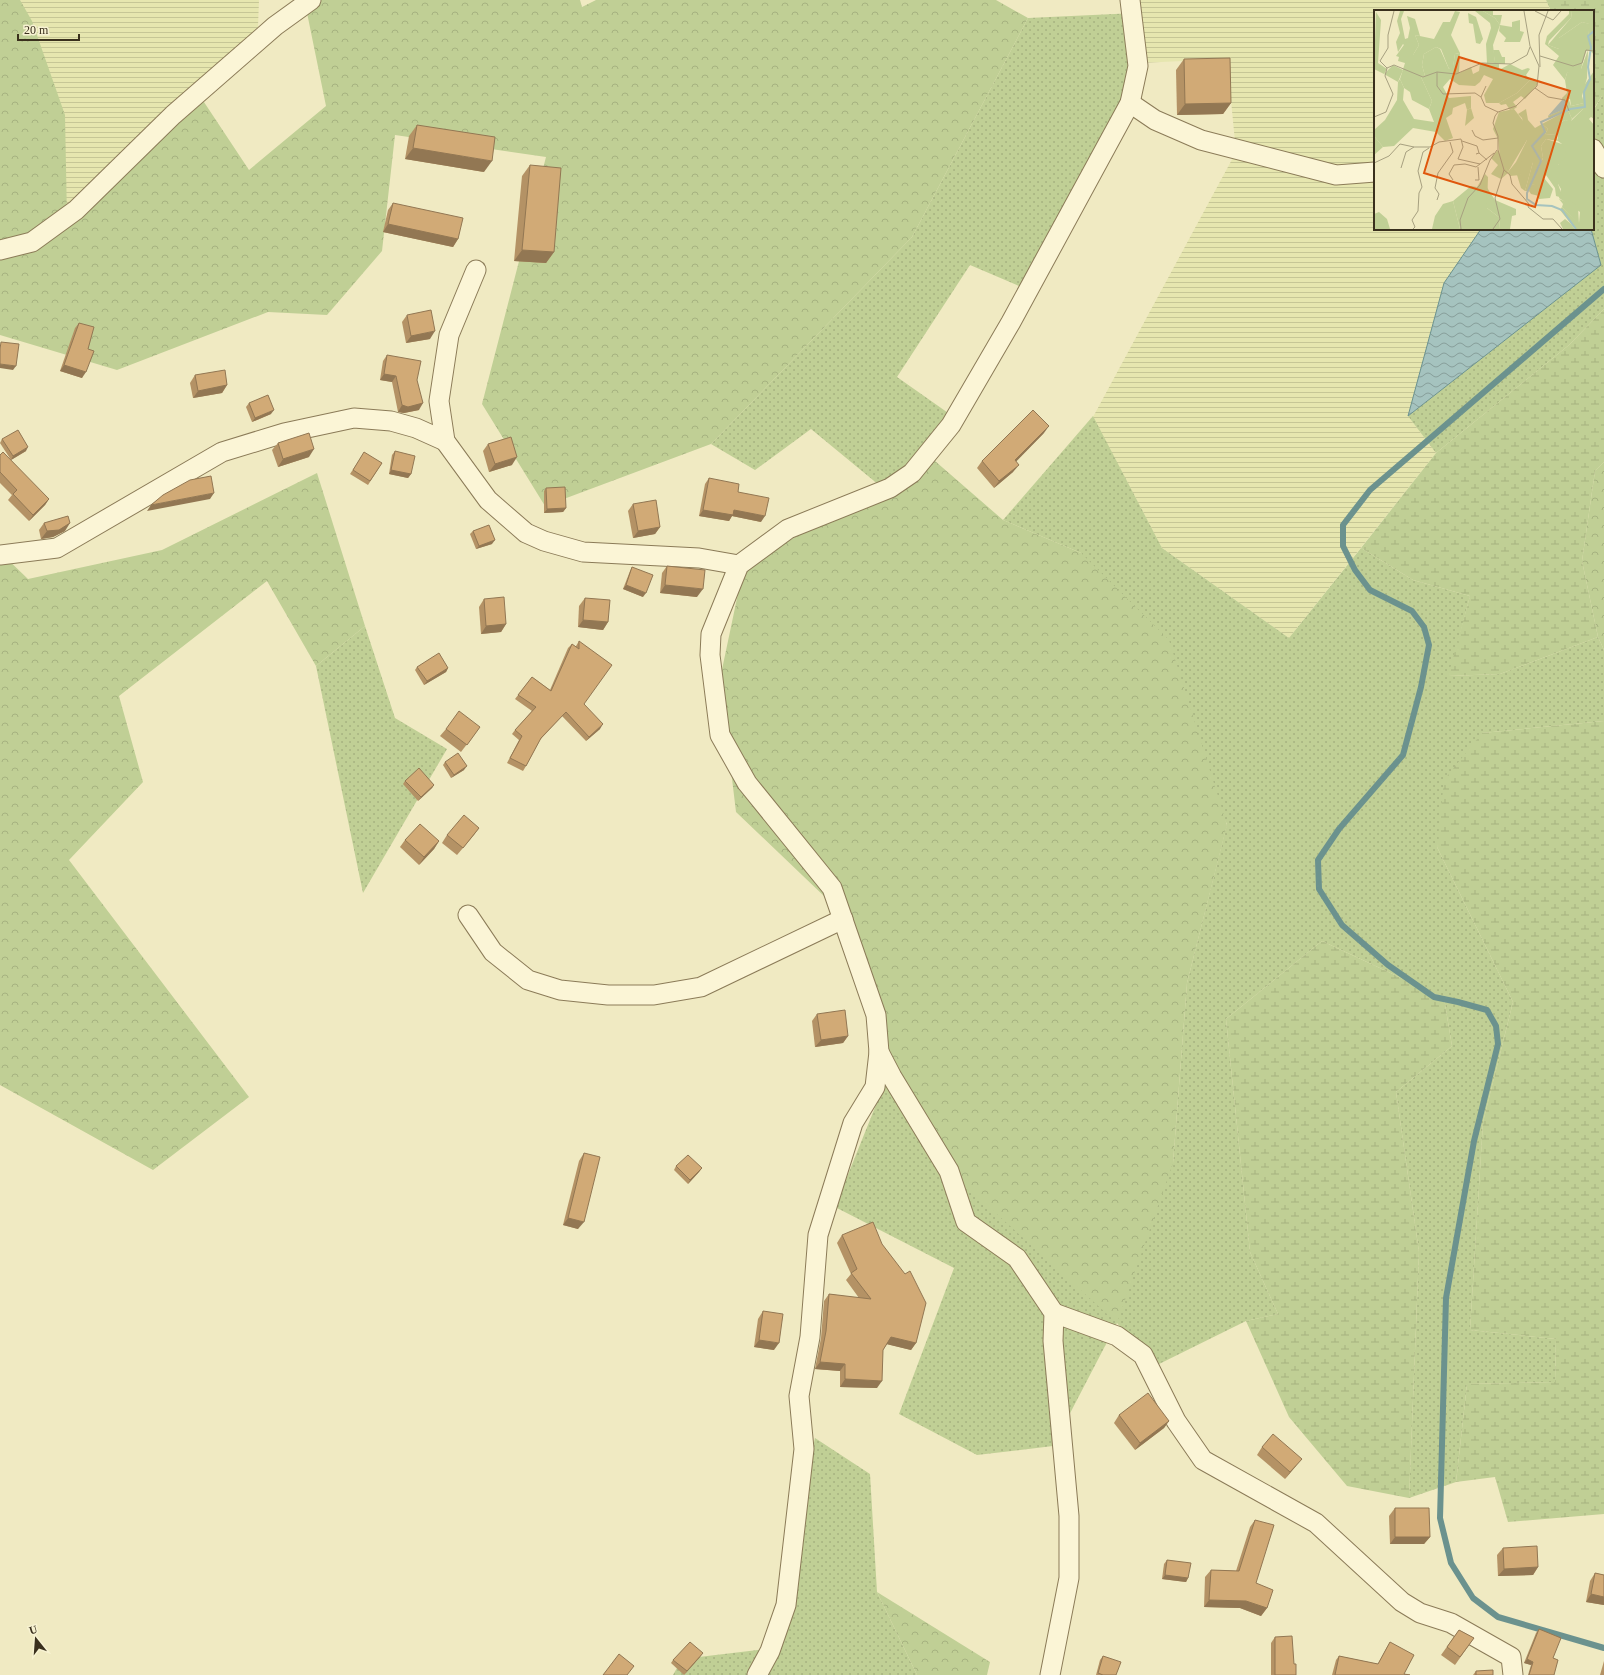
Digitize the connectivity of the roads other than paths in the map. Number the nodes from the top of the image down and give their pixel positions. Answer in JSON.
{"nodes":[{"id":1,"x":311,"y":0,"type":"edge"},
{"id":2,"x":1130,"y":0,"type":"edge"},
{"id":3,"x":1130,"y":103,"type":"junction"},
{"id":4,"x":1594,"y":151,"type":"edge"},
{"id":5,"x":1604,"y":168,"type":"edge"},
{"id":6,"x":1374,"y":172,"type":"edge"},
{"id":7,"x":0,"y":250,"type":"edge"},
{"id":8,"x":476,"y":270,"type":"dead end"},
{"id":9,"x":445,"y":442,"type":"junction"},
{"id":10,"x":0,"y":555,"type":"edge"},
{"id":11,"x":738,"y":565,"type":"junction"},
{"id":12,"x":468,"y":914,"type":"dead end"},
{"id":13,"x":843,"y":919,"type":"junction"},
{"id":14,"x":879,"y":1052,"type":"junction"},
{"id":15,"x":1054,"y":1313,"type":"junction"},
{"id":16,"x":756,"y":1675,"type":"edge"},
{"id":17,"x":1050,"y":1675,"type":"edge"},
{"id":18,"x":1513,"y":1675,"type":"edge"}],
"edges":[{"from":1,"to":7,"type":"street"},
{"from":2,"to":3,"type":"street"},
{"from":3,"to":6,"type":"street"},
{"from":3,"to":11,"type":"street"},
{"from":4,"to":5,"type":"street"},
{"from":8,"to":9,"type":"street"},
{"from":9,"to":10,"type":"street"},
{"from":9,"to":11,"type":"street"},
{"from":11,"to":13,"type":"street"},
{"from":12,"to":13,"type":"street"},
{"from":13,"to":14,"type":"street"},
{"from":14,"to":15,"type":"street"},
{"from":14,"to":16,"type":"street"},
{"from":15,"to":17,"type":"street"},
{"from":15,"to":18,"type":"street"}]}
